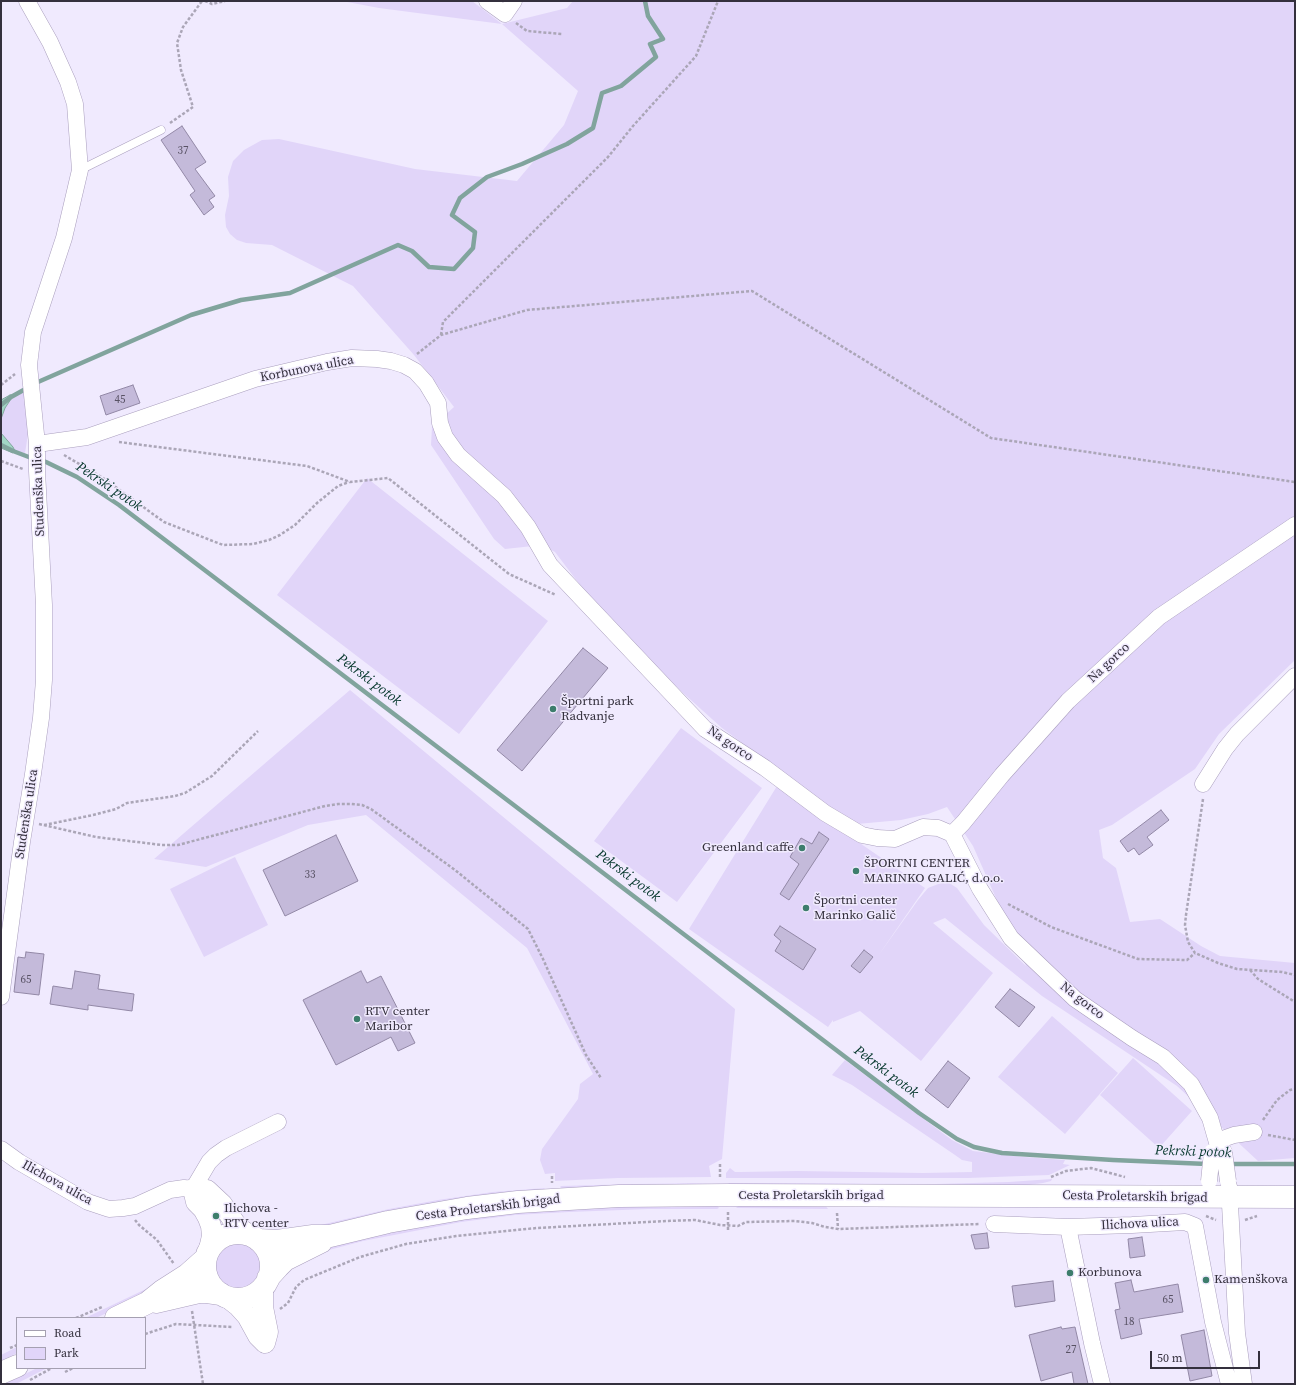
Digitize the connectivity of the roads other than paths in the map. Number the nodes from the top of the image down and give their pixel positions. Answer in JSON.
{"nodes":[{"id":1,"x":27,"y":1,"type":"edge"},
{"id":2,"x":487,"y":1,"type":"edge"},
{"id":3,"x":509,"y":7,"type":"edge"},
{"id":4,"x":161,"y":130,"type":"road end"},
{"id":5,"x":80,"y":170,"type":"junction"},
{"id":6,"x":41,"y":446,"type":"junction"},
{"id":7,"x":1295,"y":525,"type":"edge"},
{"id":8,"x":550,"y":565,"type":"joint"},
{"id":9,"x":1295,"y":676,"type":"edge"},
{"id":10,"x":1203,"y":784,"type":"road end"},
{"id":11,"x":952,"y":834,"type":"junction"},
{"id":12,"x":1,"y":998,"type":"edge"},
{"id":13,"x":278,"y":1122,"type":"dead end"},
{"id":14,"x":1254,"y":1132,"type":"road end"},
{"id":15,"x":1218,"y":1148,"type":"junction"},
{"id":16,"x":1,"y":1149,"type":"edge"},
{"id":17,"x":193,"y":1189,"type":"junction"},
{"id":18,"x":1229,"y":1190,"type":"junction"},
{"id":19,"x":1295,"y":1197,"type":"edge"},
{"id":20,"x":1205,"y":1198,"type":"junction"},
{"id":21,"x":994,"y":1224,"type":"road end"},
{"id":22,"x":1068,"y":1227,"type":"junction"},
{"id":23,"x":330,"y":1236,"type":"junction"},
{"id":24,"x":253,"y":1237,"type":"junction"},
{"id":25,"x":207,"y":1254,"type":"junction"},
{"id":26,"x":266,"y":1283,"type":"junction"},
{"id":27,"x":225,"y":1297,"type":"junction"},
{"id":28,"x":147,"y":1303,"type":"junction"},
{"id":29,"x":118,"y":1317,"type":"edge"},
{"id":30,"x":23,"y":1373,"type":"edge"},
{"id":31,"x":1,"y":1374,"type":"edge"},
{"id":32,"x":1102,"y":1384,"type":"edge"},
{"id":33,"x":1229,"y":1384,"type":"edge"},
{"id":34,"x":1244,"y":1384,"type":"edge"}],
"edges":[{"from":1,"to":5,"type":"street","name":"Studenška ulica"},
{"from":2,"to":3,"type":"street"},
{"from":4,"to":5,"type":"lane"},
{"from":5,"to":6,"type":"street","name":"Studenška ulica"},
{"from":6,"to":8,"type":"street","name":"Korbunova ulica"},
{"from":6,"to":12,"type":"street","name":"Studenška ulica"},
{"from":7,"to":11,"type":"street","name":"Na gorco"},
{"from":8,"to":11,"type":"street","name":"Na gorco"},
{"from":9,"to":10,"type":"street"},
{"from":11,"to":15,"type":"street","name":"Na gorco"},
{"from":13,"to":17,"type":"street"},
{"from":14,"to":15,"type":"street"},
{"from":15,"to":18,"type":"street","bridge":true},
{"from":15,"to":20,"type":"street","bridge":true},
{"from":16,"to":17,"type":"street","name":"Ilichova ulica"},
{"from":17,"to":24,"type":"street"},
{"from":17,"to":25,"type":"street"},
{"from":18,"to":19,"type":"main road","name":"Cesta Proletarskih brigad"},
{"from":18,"to":20,"type":"main road","name":"Cesta Proletarskih brigad"},
{"from":18,"to":34,"type":"street"},
{"from":20,"to":23,"type":"main road","name":"Cesta Proletarskih brigad"},
{"from":21,"to":22,"type":"street","name":"Ilichova ulica"},
{"from":22,"to":32,"type":"street"},
{"from":22,"to":33,"type":"street","name":"Ilichova ulica"},
{"from":23,"to":24,"type":"main road"},
{"from":23,"to":26,"type":"main road"},
{"from":24,"to":25,"type":"main road"},
{"from":24,"to":26,"type":"main road"},
{"from":25,"to":27,"type":"main road"},
{"from":25,"to":28,"type":"main road"},
{"from":26,"to":27,"type":"main road"},
{"from":26,"to":27,"type":"street"},
{"from":27,"to":28,"type":"main road"},
{"from":28,"to":29,"type":"main road"},
{"from":30,"to":31,"type":"main road"}]}
